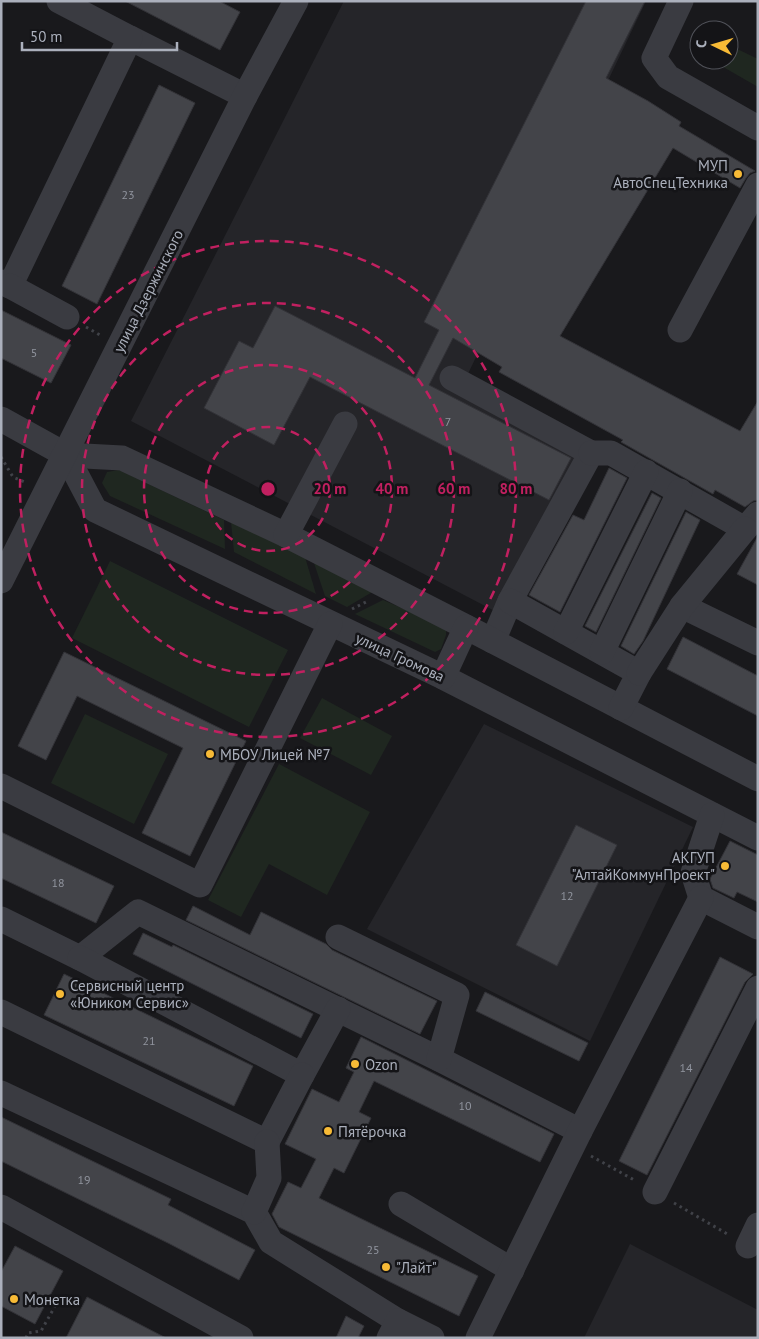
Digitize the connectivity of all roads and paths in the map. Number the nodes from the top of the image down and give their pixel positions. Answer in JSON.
{"nodes":[{"id":1,"x":58,"y":1,"type":"edge"},
{"id":2,"x":296,"y":1,"type":"edge"},
{"id":3,"x":681,"y":1,"type":"edge"},
{"id":4,"x":130,"y":38,"type":"junction"},
{"id":5,"x":245,"y":96,"type":"junction"},
{"id":6,"x":758,"y":128,"type":"edge"},
{"id":7,"x":758,"y":185,"type":"edge"},
{"id":8,"x":5,"y":284,"type":"edge"},
{"id":9,"x":68,"y":317,"type":"dead end"},
{"id":10,"x":680,"y":330,"type":"dead end"},
{"id":11,"x":452,"y":378,"type":"dead end"},
{"id":12,"x":1,"y":419,"type":"edge"},
{"id":13,"x":344,"y":424,"type":"dead end"},
{"id":14,"x":591,"y":453,"type":"junction"},
{"id":15,"x":66,"y":455,"type":"junction"},
{"id":16,"x":646,"y":472,"type":"junction"},
{"id":17,"x":680,"y":491,"type":"junction"},
{"id":18,"x":754,"y":520,"type":"edge"},
{"id":19,"x":286,"y":536,"type":"junction"},
{"id":20,"x":1,"y":581,"type":"edge"},
{"id":21,"x":391,"y":589,"type":"junction"},
{"id":22,"x":510,"y":601,"type":"junction"},
{"id":23,"x":682,"y":606,"type":"junction"},
{"id":24,"x":328,"y":623,"type":"junction"},
{"id":25,"x":466,"y":627,"type":"junction"},
{"id":26,"x":566,"y":632,"type":"junction"},
{"id":27,"x":492,"y":641,"type":"junction"},
{"id":28,"x":758,"y":643,"type":"edge"},
{"id":29,"x":602,"y":652,"type":"junction"},
{"id":30,"x":639,"y":673,"type":"junction"},
{"id":31,"x":443,"y":677,"type":"junction"},
{"id":32,"x":621,"y":708,"type":"junction"},
{"id":33,"x":758,"y":779,"type":"edge"},
{"id":34,"x":1,"y":786,"type":"edge"},
{"id":35,"x":712,"y":815,"type":"junction"},
{"id":36,"x":758,"y":838,"type":"edge"},
{"id":37,"x":701,"y":898,"type":"junction"},
{"id":38,"x":1,"y":919,"type":"edge"},
{"id":39,"x":758,"y":927,"type":"edge"},
{"id":40,"x":338,"y":937,"type":"dead end"},
{"id":41,"x":80,"y":958,"type":"junction"},
{"id":42,"x":758,"y":988,"type":"edge"},
{"id":43,"x":338,"y":1009,"type":"junction"},
{"id":44,"x":1,"y":1012,"type":"edge"},
{"id":45,"x":438,"y":1059,"type":"junction"},
{"id":46,"x":302,"y":1074,"type":"junction"},
{"id":47,"x":1,"y":1093,"type":"edge"},
{"id":48,"x":580,"y":1131,"type":"junction"},
{"id":49,"x":266,"y":1142,"type":"junction"},
{"id":50,"x":655,"y":1192,"type":"dead end"},
{"id":51,"x":401,"y":1204,"type":"dead end"},
{"id":52,"x":1,"y":1207,"type":"edge"},
{"id":53,"x":254,"y":1212,"type":"junction"},
{"id":54,"x":512,"y":1270,"type":"junction"},
{"id":55,"x":58,"y":1301,"type":"dead end"},
{"id":56,"x":393,"y":1329,"type":"edge"},
{"id":57,"x":26,"y":1338,"type":"edge"},
{"id":58,"x":241,"y":1338,"type":"edge"},
{"id":59,"x":432,"y":1338,"type":"edge"},
{"id":60,"x":478,"y":1338,"type":"edge"}],
"edges":[{"from":1,"to":4,"type":"street"},
{"from":2,"to":5,"type":"street","name":"улица Дзержинского"},
{"from":3,"to":6,"type":"street"},
{"from":4,"to":5,"type":"street"},
{"from":4,"to":8,"type":"street"},
{"from":5,"to":15,"type":"street","name":"улица Дзержинского"},
{"from":7,"to":10,"type":"street"},
{"from":8,"to":9,"type":"street"},
{"from":11,"to":14,"type":"street"},
{"from":12,"to":15,"type":"street"},
{"from":13,"to":19,"type":"street"},
{"from":14,"to":16,"type":"street"},
{"from":14,"to":22,"type":"street"},
{"from":15,"to":19,"type":"street"},
{"from":15,"to":20,"type":"street","name":"улица Дзержинского"},
{"from":15,"to":24,"type":"street","name":"улица Громова"},
{"from":16,"to":17,"type":"street"},
{"from":16,"to":26,"type":"street"},
{"from":17,"to":18,"type":"street"},
{"from":17,"to":29,"type":"street"},
{"from":18,"to":23,"type":"street"},
{"from":19,"to":21,"type":"street"},
{"from":21,"to":24,"type":"path"},
{"from":21,"to":25,"type":"street"},
{"from":22,"to":26,"type":"street"},
{"from":22,"to":27,"type":"street"},
{"from":23,"to":28,"type":"street"},
{"from":23,"to":30,"type":"street"},
{"from":24,"to":31,"type":"street","name":"улица Громова"},
{"from":24,"to":34,"type":"street"},
{"from":25,"to":27,"type":"street"},
{"from":25,"to":31,"type":"street"},
{"from":26,"to":29,"type":"street"},
{"from":27,"to":32,"type":"street"},
{"from":29,"to":30,"type":"street"},
{"from":30,"to":32,"type":"street"},
{"from":31,"to":35,"type":"street","name":"улица Громова"},
{"from":32,"to":33,"type":"street"},
{"from":35,"to":36,"type":"street","name":"улица Громова"},
{"from":35,"to":37,"type":"street"},
{"from":37,"to":39,"type":"street"},
{"from":37,"to":48,"type":"street"},
{"from":38,"to":41,"type":"street"},
{"from":40,"to":45,"type":"street"},
{"from":41,"to":43,"type":"street"},
{"from":41,"to":46,"type":"street"},
{"from":42,"to":50,"type":"street"},
{"from":43,"to":45,"type":"street"},
{"from":43,"to":46,"type":"street"},
{"from":44,"to":49,"type":"street"},
{"from":45,"to":48,"type":"street"},
{"from":46,"to":49,"type":"street"},
{"from":47,"to":53,"type":"street"},
{"from":48,"to":54,"type":"street"},
{"from":49,"to":53,"type":"street"},
{"from":51,"to":54,"type":"street"},
{"from":52,"to":58,"type":"street"},
{"from":53,"to":56,"type":"street"},
{"from":54,"to":60,"type":"street"},
{"from":55,"to":57,"type":"path"},
{"from":56,"to":59,"type":"street"}]}
